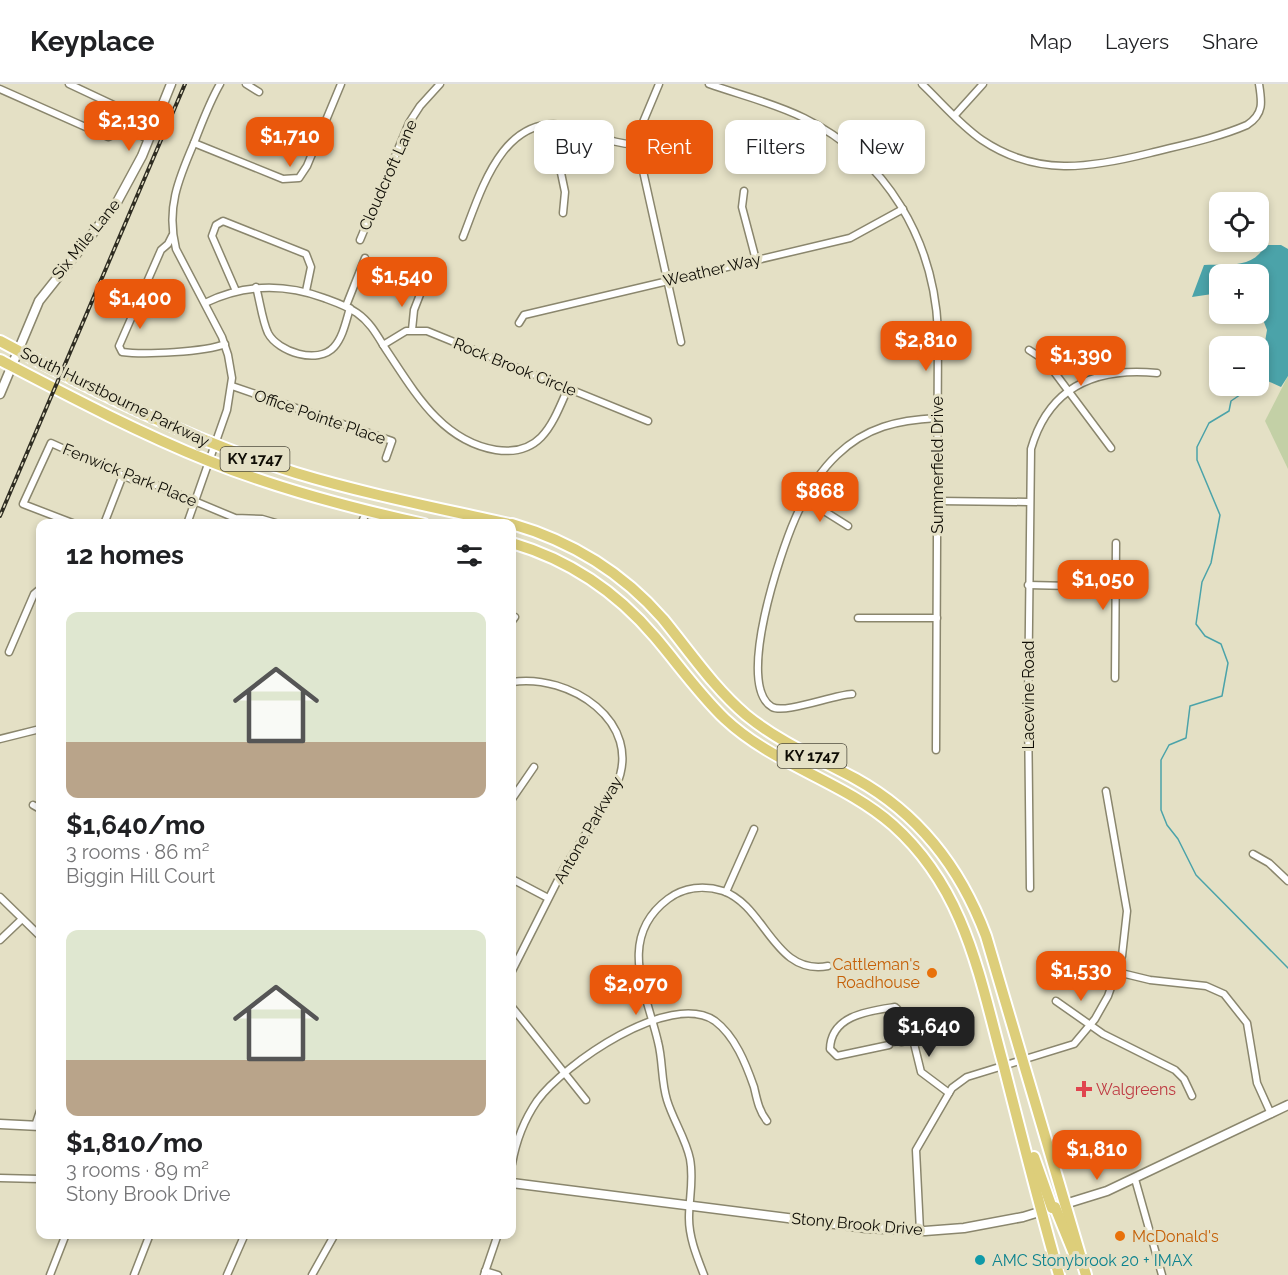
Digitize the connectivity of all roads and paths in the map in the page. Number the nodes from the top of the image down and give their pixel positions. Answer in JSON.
{"nodes":[{"id":1,"x":69,"y":84,"type":"edge"},
{"id":2,"x":171,"y":84,"type":"edge"},
{"id":3,"x":220,"y":84,"type":"edge"},
{"id":4,"x":246,"y":84,"type":"edge"},
{"id":5,"x":341,"y":84,"type":"edge"},
{"id":6,"x":440,"y":84,"type":"edge"},
{"id":7,"x":659,"y":84,"type":"edge"},
{"id":8,"x":709,"y":84,"type":"edge"},
{"id":9,"x":922,"y":84,"type":"edge"},
{"id":10,"x":983,"y":84,"type":"edge"},
{"id":11,"x":1259,"y":84,"type":"edge"},
{"id":12,"x":723,"y":86,"type":"edge"},
{"id":13,"x":0,"y":89,"type":"edge"},
{"id":14,"x":259,"y":92,"type":"dead end"},
{"id":15,"x":955,"y":115,"type":"junction"},
{"id":16,"x":644,"y":120,"type":"edge"},
{"id":17,"x":128,"y":129,"type":"junction"},
{"id":18,"x":534,"y":129,"type":"edge"},
{"id":19,"x":148,"y":139,"type":"junction"},
{"id":20,"x":194,"y":143,"type":"junction"},
{"id":21,"x":561,"y":174,"type":"edge"},
{"id":22,"x":646,"y":174,"type":"edge"},
{"id":23,"x":744,"y":190,"type":"dead end"},
{"id":24,"x":903,"y":208,"type":"junction"},
{"id":25,"x":563,"y":213,"type":"dead end"},
{"id":26,"x":172,"y":236,"type":"junction"},
{"id":27,"x":464,"y":237,"type":"dead end"},
{"id":28,"x":360,"y":240,"type":"dead end"},
{"id":29,"x":365,"y":258,"type":"dead end"},
{"id":30,"x":756,"y":260,"type":"junction"},
{"id":31,"x":669,"y":280,"type":"junction"},
{"id":32,"x":256,"y":287,"type":"junction"},
{"id":33,"x":236,"y":291,"type":"junction"},
{"id":34,"x":306,"y":291,"type":"junction"},
{"id":35,"x":421,"y":292,"type":"dead end"},
{"id":36,"x":205,"y":303,"type":"junction"},
{"id":37,"x":348,"y":307,"type":"junction"},
{"id":38,"x":519,"y":323,"type":"dead end"},
{"id":39,"x":412,"y":330,"type":"junction"},
{"id":40,"x":0,"y":341,"type":"edge"},
{"id":41,"x":681,"y":342,"type":"dead end"},
{"id":42,"x":225,"y":344,"type":"junction"},
{"id":43,"x":383,"y":345,"type":"junction"},
{"id":44,"x":17,"y":350,"type":"junction"},
{"id":45,"x":1029,"y":350,"type":"dead end"},
{"id":46,"x":0,"y":360,"type":"edge"},
{"id":47,"x":11,"y":365,"type":"junction"},
{"id":48,"x":1157,"y":373,"type":"dead end"},
{"id":49,"x":232,"y":386,"type":"junction"},
{"id":50,"x":568,"y":388,"type":"junction"},
{"id":51,"x":1069,"y":391,"type":"junction"},
{"id":52,"x":0,"y":394,"type":"edge"},
{"id":53,"x":938,"y":418,"type":"junction"},
{"id":54,"x":648,"y":421,"type":"dead end"},
{"id":55,"x":216,"y":445,"type":"junction"},
{"id":56,"x":1111,"y":448,"type":"dead end"},
{"id":57,"x":386,"y":458,"type":"dead end"},
{"id":58,"x":209,"y":461,"type":"junction"},
{"id":59,"x":123,"y":475,"type":"junction"},
{"id":60,"x":805,"y":499,"type":"junction"},
{"id":61,"x":194,"y":501,"type":"junction"},
{"id":62,"x":938,"y":501,"type":"junction"},
{"id":63,"x":1029,"y":502,"type":"junction"},
{"id":64,"x":366,"y":511,"type":"junction"},
{"id":65,"x":61,"y":519,"type":"edge"},
{"id":66,"x":106,"y":519,"type":"edge"},
{"id":67,"x":189,"y":519,"type":"edge"},
{"id":68,"x":262,"y":519,"type":"edge"},
{"id":69,"x":363,"y":519,"type":"edge"},
{"id":70,"x":402,"y":519,"type":"edge"},
{"id":71,"x":488,"y":519,"type":"edge"},
{"id":72,"x":516,"y":526,"type":"edge"},
{"id":73,"x":848,"y":526,"type":"dead end"},
{"id":74,"x":1116,"y":543,"type":"dead end"},
{"id":75,"x":516,"y":544,"type":"edge"},
{"id":76,"x":1028,"y":585,"type":"junction"},
{"id":77,"x":1115,"y":586,"type":"junction"},
{"id":78,"x":36,"y":592,"type":"edge"},
{"id":79,"x":858,"y":618,"type":"dead end"},
{"id":80,"x":937,"y":618,"type":"junction"},
{"id":81,"x":9,"y":652,"type":"dead end"},
{"id":82,"x":1115,"y":678,"type":"dead end"},
{"id":83,"x":516,"y":682,"type":"edge"},
{"id":84,"x":852,"y":694,"type":"dead end"},
{"id":85,"x":36,"y":730,"type":"edge"},
{"id":86,"x":0,"y":738,"type":"edge"},
{"id":87,"x":936,"y":750,"type":"dead end"},
{"id":88,"x":534,"y":766,"type":"dead end"},
{"id":89,"x":1107,"y":791,"type":"dead end"},
{"id":90,"x":516,"y":793,"type":"edge"},
{"id":91,"x":33,"y":806,"type":"dead end"},
{"id":92,"x":36,"y":807,"type":"edge"},
{"id":93,"x":754,"y":829,"type":"dead end"},
{"id":94,"x":1253,"y":854,"type":"dead end"},
{"id":95,"x":516,"y":881,"type":"edge"},
{"id":96,"x":1288,"y":881,"type":"edge"},
{"id":97,"x":1030,"y":888,"type":"dead end"},
{"id":98,"x":726,"y":892,"type":"junction"},
{"id":99,"x":0,"y":897,"type":"edge"},
{"id":100,"x":549,"y":898,"type":"junction"},
{"id":101,"x":22,"y":919,"type":"junction"},
{"id":102,"x":36,"y":932,"type":"edge"},
{"id":103,"x":0,"y":940,"type":"edge"},
{"id":104,"x":516,"y":963,"type":"edge"},
{"id":105,"x":828,"y":966,"type":"dead end"},
{"id":106,"x":1117,"y":972,"type":"junction"},
{"id":107,"x":1056,"y":1001,"type":"dead end"},
{"id":108,"x":516,"y":1012,"type":"edge"},
{"id":109,"x":652,"y":1023,"type":"junction"},
{"id":110,"x":1091,"y":1025,"type":"junction"},
{"id":111,"x":912,"y":1040,"type":"junction"},
{"id":112,"x":901,"y":1042,"type":"tunnel mouth"},
{"id":113,"x":889,"y":1044,"type":"tunnel mouth"},
{"id":114,"x":1023,"y":1059,"type":"junction"},
{"id":115,"x":1003,"y":1066,"type":"junction"},
{"id":116,"x":564,"y":1073,"type":"junction"},
{"id":117,"x":949,"y":1093,"type":"junction"},
{"id":118,"x":1192,"y":1096,"type":"dead end"},
{"id":119,"x":586,"y":1100,"type":"dead end"},
{"id":120,"x":1288,"y":1105,"type":"edge"},
{"id":121,"x":1271,"y":1114,"type":"junction"},
{"id":122,"x":767,"y":1121,"type":"dead end"},
{"id":123,"x":0,"y":1124,"type":"edge"},
{"id":124,"x":36,"y":1126,"type":"edge"},
{"id":125,"x":516,"y":1151,"type":"edge"},
{"id":126,"x":0,"y":1178,"type":"edge"},
{"id":127,"x":36,"y":1179,"type":"edge"},
{"id":128,"x":1135,"y":1179,"type":"junction"},
{"id":129,"x":516,"y":1184,"type":"edge"},
{"id":130,"x":691,"y":1206,"type":"junction"},
{"id":131,"x":1054,"y":1208,"type":"junction"},
{"id":132,"x":920,"y":1231,"type":"junction"},
{"id":133,"x":64,"y":1239,"type":"edge"},
{"id":134,"x":148,"y":1239,"type":"edge"},
{"id":135,"x":243,"y":1239,"type":"edge"},
{"id":136,"x":332,"y":1239,"type":"edge"},
{"id":137,"x":496,"y":1239,"type":"edge"},
{"id":138,"x":485,"y":1273,"type":"edge"},
{"id":139,"x":50,"y":1275,"type":"edge"},
{"id":140,"x":134,"y":1275,"type":"edge"},
{"id":141,"x":227,"y":1275,"type":"edge"},
{"id":142,"x":312,"y":1275,"type":"edge"},
{"id":143,"x":498,"y":1275,"type":"edge"},
{"id":144,"x":704,"y":1275,"type":"edge"},
{"id":145,"x":1059,"y":1275,"type":"edge"},
{"id":146,"x":1085,"y":1275,"type":"edge"},
{"id":147,"x":1162,"y":1275,"type":"edge"}],
"edges":[{"from":1,"to":17,"type":"street"},
{"from":2,"to":19,"type":"street","name":"Six Mile Lane"},
{"from":3,"to":20,"type":"street"},
{"from":4,"to":14,"type":"street"},
{"from":5,"to":20,"type":"street"},
{"from":6,"to":28,"type":"street","name":"Cloudcroft Lane"},
{"from":7,"to":16,"type":"street"},
{"from":8,"to":12,"type":"street","name":"Summerfield Drive"},
{"from":9,"to":15,"type":"street"},
{"from":10,"to":15,"type":"street"},
{"from":11,"to":15,"type":"street"},
{"from":12,"to":24,"type":"street","name":"Summerfield Drive"},
{"from":13,"to":17,"type":"street"},
{"from":17,"to":19,"type":"street"},
{"from":18,"to":27,"type":"street"},
{"from":19,"to":44,"type":"street","name":"Six Mile Lane"},
{"from":20,"to":26,"type":"street"},
{"from":21,"to":25,"type":"street"},
{"from":22,"to":31,"type":"street"},
{"from":23,"to":30,"type":"street"},
{"from":24,"to":30,"type":"street","name":"Weather Way"},
{"from":24,"to":53,"type":"street","name":"Summerfield Drive"},
{"from":26,"to":36,"type":"street"},
{"from":26,"to":42,"type":"street"},
{"from":29,"to":37,"type":"street"},
{"from":30,"to":31,"type":"street","name":"Weather Way"},
{"from":31,"to":38,"type":"street","name":"Weather Way"},
{"from":31,"to":41,"type":"street"},
{"from":32,"to":33,"type":"street"},
{"from":32,"to":34,"type":"street"},
{"from":32,"to":37,"type":"street"},
{"from":33,"to":34,"type":"street"},
{"from":33,"to":36,"type":"street"},
{"from":34,"to":37,"type":"street"},
{"from":35,"to":39,"type":"street"},
{"from":36,"to":42,"type":"street"},
{"from":37,"to":43,"type":"street"},
{"from":39,"to":43,"type":"street"},
{"from":39,"to":50,"type":"street","name":"Rock Brook Circle"},
{"from":40,"to":44,"type":"main road","name":"South Hurstbourne Parkway","number":"KY 1747"},
{"from":42,"to":49,"type":"street"},
{"from":43,"to":50,"type":"street"},
{"from":44,"to":47,"type":"street","name":"Six Mile Lane"},
{"from":44,"to":55,"type":"main road","name":"South Hurstbourne Parkway","number":"KY 1747"},
{"from":45,"to":51,"type":"street"},
{"from":46,"to":47,"type":"main road","name":"South Hurstbourne Parkway","number":"KY 1747"},
{"from":47,"to":52,"type":"street","name":"Six Mile Lane"},
{"from":47,"to":58,"type":"main road","name":"South Hurstbourne Parkway","number":"KY 1747"},
{"from":48,"to":51,"type":"street","name":"Lacevine Road"},
{"from":49,"to":55,"type":"street"},
{"from":49,"to":57,"type":"street","name":"Office Pointe Place"},
{"from":50,"to":54,"type":"street","name":"Rock Brook Circle"},
{"from":51,"to":56,"type":"street"},
{"from":51,"to":63,"type":"street","name":"Lacevine Road"},
{"from":53,"to":60,"type":"street"},
{"from":53,"to":62,"type":"street","name":"Summerfield Drive"},
{"from":55,"to":58,"type":"street"},
{"from":55,"to":71,"type":"main road","name":"South Hurstbourne Parkway","number":"KY 1747"},
{"from":58,"to":61,"type":"street"},
{"from":58,"to":64,"type":"main road","name":"South Hurstbourne Parkway","number":"KY 1747"},
{"from":59,"to":61,"type":"street","name":"Fenwick Park Place"},
{"from":59,"to":65,"type":"street","name":"Fenwick Park Place"},
{"from":59,"to":66,"type":"street"},
{"from":60,"to":73,"type":"street"},
{"from":60,"to":84,"type":"street"},
{"from":61,"to":67,"type":"street"},
{"from":61,"to":68,"type":"street","name":"Fenwick Park Place"},
{"from":62,"to":63,"type":"street"},
{"from":62,"to":80,"type":"street","name":"Summerfield Drive"},
{"from":63,"to":76,"type":"street","name":"Lacevine Road"},
{"from":64,"to":69,"type":"street"},
{"from":64,"to":70,"type":"main road","name":"South Hurstbourne Parkway","number":"KY 1747"},
{"from":72,"to":114,"type":"main road","name":"South Hurstbourne Parkway","number":"KY 1747"},
{"from":74,"to":77,"type":"street"},
{"from":75,"to":115,"type":"main road","number":"KY 1747"},
{"from":76,"to":77,"type":"street"},
{"from":76,"to":97,"type":"street","name":"Lacevine Road"},
{"from":77,"to":82,"type":"street"},
{"from":78,"to":81,"type":"street"},
{"from":79,"to":80,"type":"street"},
{"from":80,"to":87,"type":"street","name":"Summerfield Drive"},
{"from":83,"to":100,"type":"street","name":"Antone Parkway"},
{"from":85,"to":86,"type":"street"},
{"from":88,"to":90,"type":"street"},
{"from":89,"to":106,"type":"street"},
{"from":91,"to":92,"type":"street"},
{"from":93,"to":98,"type":"street"},
{"from":94,"to":96,"type":"street"},
{"from":95,"to":100,"type":"street"},
{"from":98,"to":105,"type":"street"},
{"from":98,"to":109,"type":"street"},
{"from":99,"to":101,"type":"street"},
{"from":100,"to":104,"type":"street","name":"Antone Parkway"},
{"from":101,"to":102,"type":"street"},
{"from":101,"to":103,"type":"street"},
{"from":106,"to":110,"type":"street"},
{"from":106,"to":121,"type":"street"},
{"from":107,"to":110,"type":"street"},
{"from":108,"to":116,"type":"street"},
{"from":109,"to":116,"type":"street"},
{"from":109,"to":122,"type":"street"},
{"from":109,"to":130,"type":"street"},
{"from":110,"to":114,"type":"street"},
{"from":110,"to":118,"type":"street"},
{"from":111,"to":112,"type":"street"},
{"from":111,"to":113,"type":"street"},
{"from":111,"to":117,"type":"street"},
{"from":114,"to":115,"type":"street"},
{"from":114,"to":131,"type":"main road","name":"South Hurstbourne Parkway","number":"KY 1747"},
{"from":115,"to":117,"type":"street"},
{"from":115,"to":131,"type":"main road","number":"KY 1747"},
{"from":116,"to":119,"type":"street"},
{"from":116,"to":125,"type":"street"},
{"from":117,"to":132,"type":"street"},
{"from":120,"to":121,"type":"street","name":"Stony Brook Drive"},
{"from":121,"to":128,"type":"street","name":"Stony Brook Drive"},
{"from":123,"to":124,"type":"street"},
{"from":126,"to":127,"type":"street"},
{"from":128,"to":131,"type":"street","name":"Stony Brook Drive"},
{"from":128,"to":147,"type":"street"},
{"from":129,"to":130,"type":"street","name":"Stony Brook Drive"},
{"from":130,"to":132,"type":"street","name":"Stony Brook Drive"},
{"from":130,"to":144,"type":"street"},
{"from":131,"to":132,"type":"street","name":"Stony Brook Drive"},
{"from":131,"to":145,"type":"main road","name":"South Hurstbourne Parkway","number":"KY 1747"},
{"from":131,"to":146,"type":"main road"},
{"from":133,"to":139,"type":"street"},
{"from":134,"to":140,"type":"street"},
{"from":135,"to":141,"type":"street"},
{"from":136,"to":142,"type":"street"},
{"from":137,"to":138,"type":"street"},
{"from":138,"to":143,"type":"street"}]}
